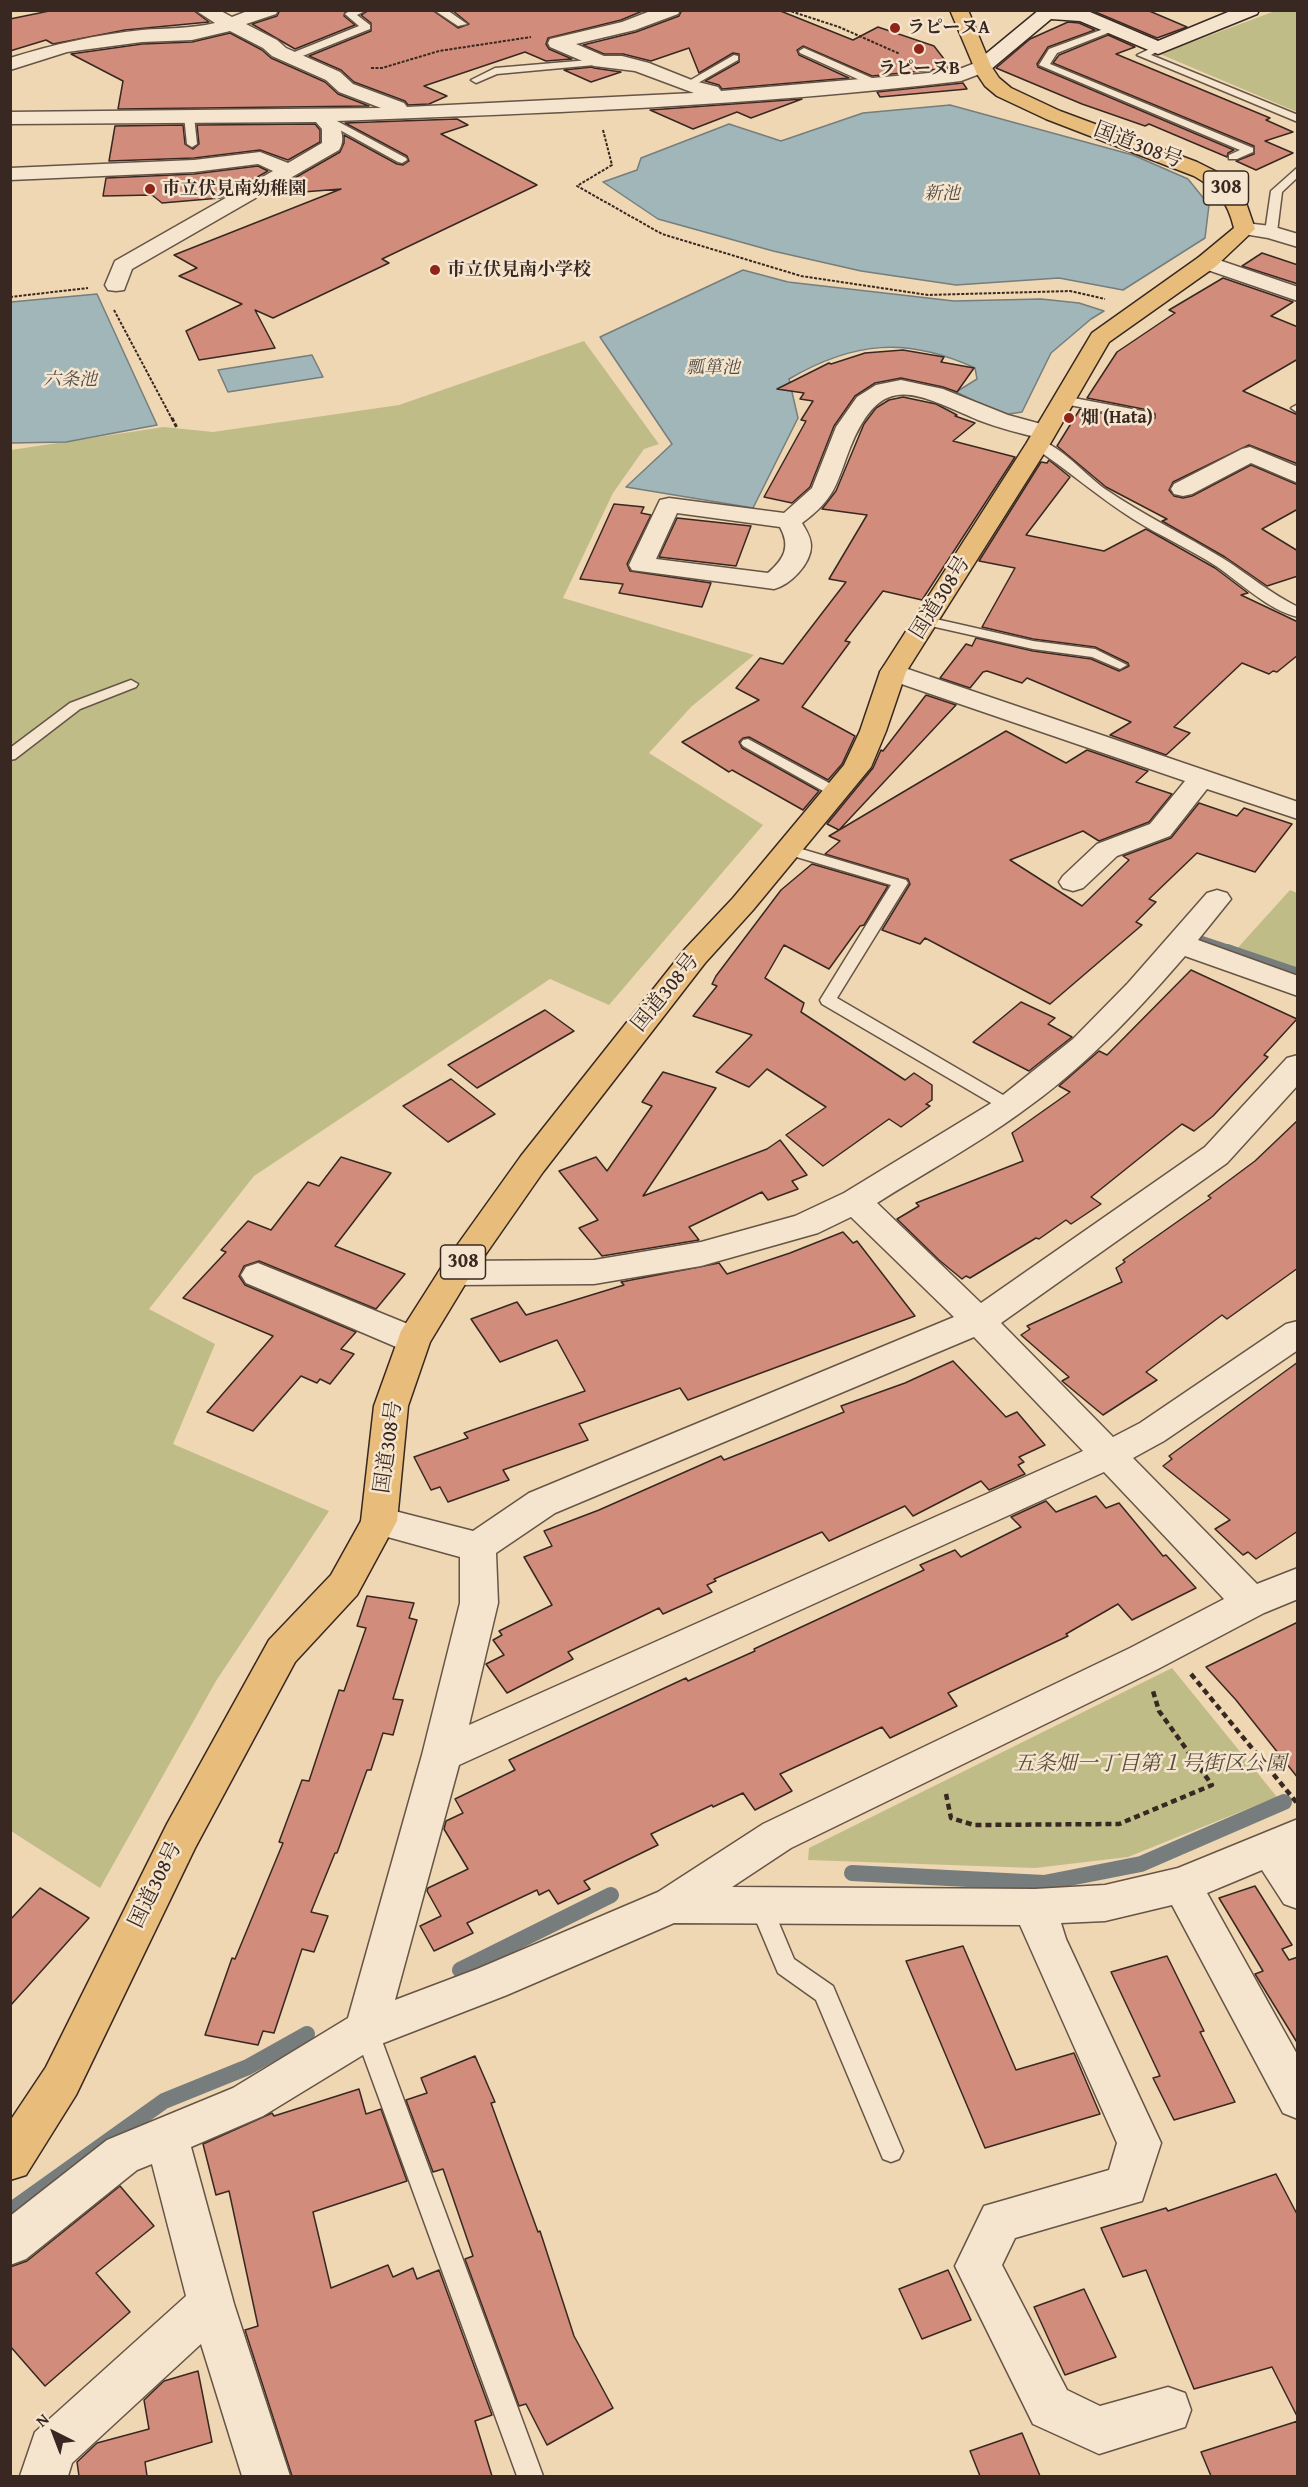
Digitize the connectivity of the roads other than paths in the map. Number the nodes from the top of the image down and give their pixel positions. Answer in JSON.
{"nodes":[{"id":1,"x":204,"y":10,"type":"edge"},
{"id":2,"x":269,"y":10,"type":"edge"},
{"id":3,"x":362,"y":10,"type":"edge"},
{"id":4,"x":439,"y":10,"type":"edge"},
{"id":5,"x":671,"y":10,"type":"edge"},
{"id":6,"x":959,"y":10,"type":"edge"},
{"id":7,"x":1250,"y":10,"type":"edge"},
{"id":8,"x":1048,"y":12,"type":"edge"},
{"id":9,"x":600,"y":14,"type":"dead end"},
{"id":10,"x":233,"y":24,"type":"junction"},
{"id":11,"x":462,"y":24,"type":"dead end"},
{"id":12,"x":628,"y":26,"type":"junction"},
{"id":13,"x":1113,"y":29,"type":"junction"},
{"id":14,"x":1158,"y":48,"type":"junction"},
{"id":15,"x":804,"y":51,"type":"dead end"},
{"id":16,"x":291,"y":57,"type":"junction"},
{"id":17,"x":734,"y":57,"type":"dead end"},
{"id":18,"x":601,"y":62,"type":"junction"},
{"id":19,"x":10,"y":64,"type":"edge"},
{"id":20,"x":983,"y":66,"type":"junction"},
{"id":21,"x":476,"y":80,"type":"dead end"},
{"id":22,"x":877,"y":84,"type":"junction"},
{"id":23,"x":687,"y":85,"type":"junction"},
{"id":24,"x":730,"y":96,"type":"junction"},
{"id":25,"x":413,"y":114,"type":"junction"},
{"id":26,"x":189,"y":116,"type":"junction"},
{"id":27,"x":322,"y":116,"type":"junction"},
{"id":28,"x":10,"y":118,"type":"edge"},
{"id":29,"x":1298,"y":119,"type":"edge"},
{"id":30,"x":192,"y":144,"type":"dead end"},
{"id":31,"x":1233,"y":157,"type":"dead end"},
{"id":32,"x":402,"y":160,"type":"dead end"},
{"id":33,"x":1298,"y":170,"type":"edge"},
{"id":34,"x":290,"y":171,"type":"junction"},
{"id":35,"x":10,"y":174,"type":"edge"},
{"id":36,"x":1245,"y":229,"type":"junction"},
{"id":37,"x":1271,"y":232,"type":"junction"},
{"id":38,"x":1298,"y":241,"type":"edge"},
{"id":39,"x":1207,"y":262,"type":"junction"},
{"id":40,"x":116,"y":285,"type":"road end"},
{"id":41,"x":1298,"y":295,"type":"edge"},
{"id":42,"x":1063,"y":400,"type":"junction"},
{"id":43,"x":1148,"y":416,"type":"dead end"},
{"id":44,"x":1041,"y":438,"type":"junction"},
{"id":45,"x":1298,"y":476,"type":"edge"},
{"id":46,"x":1184,"y":489,"type":"dead end"},
{"id":47,"x":789,"y":521,"type":"junction"},
{"id":48,"x":1298,"y":596,"type":"edge"},
{"id":49,"x":1276,"y":603,"type":"junction"},
{"id":50,"x":1298,"y":613,"type":"edge"},
{"id":51,"x":927,"y":621,"type":"junction"},
{"id":52,"x":1120,"y":665,"type":"dead end"},
{"id":53,"x":893,"y":672,"type":"junction"},
{"id":54,"x":131,"y":684,"type":"dead end"},
{"id":55,"x":748,"y":743,"type":"dead end"},
{"id":56,"x":10,"y":756,"type":"edge"},
{"id":57,"x":1202,"y":778,"type":"junction"},
{"id":58,"x":837,"y":793,"type":"junction"},
{"id":59,"x":1298,"y":811,"type":"edge"},
{"id":60,"x":788,"y":850,"type":"junction"},
{"id":61,"x":1073,"y":882,"type":"dead end"},
{"id":62,"x":1217,"y":899,"type":"dead end"},
{"id":63,"x":1179,"y":943,"type":"junction"},
{"id":64,"x":1298,"y":987,"type":"edge"},
{"id":65,"x":1298,"y":1065,"type":"edge"},
{"id":66,"x":1009,"y":1106,"type":"junction"},
{"id":67,"x":855,"y":1201,"type":"junction"},
{"id":68,"x":455,"y":1273,"type":"junction"},
{"id":69,"x":258,"y":1275,"type":"dead end"},
{"id":70,"x":979,"y":1321,"type":"junction"},
{"id":71,"x":1298,"y":1333,"type":"edge"},
{"id":72,"x":413,"y":1340,"type":"junction"},
{"id":73,"x":1108,"y":1455,"type":"junction"},
{"id":74,"x":379,"y":1521,"type":"junction"},
{"id":75,"x":478,"y":1547,"type":"junction"},
{"id":76,"x":1298,"y":1583,"type":"edge"},
{"id":77,"x":1251,"y":1602,"type":"junction"},
{"id":78,"x":442,"y":1755,"type":"junction"},
{"id":79,"x":1284,"y":1842,"type":"edge"},
{"id":80,"x":1182,"y":1885,"type":"junction"},
{"id":81,"x":1298,"y":1891,"type":"edge"},
{"id":82,"x":760,"y":1904,"type":"junction"},
{"id":83,"x":672,"y":1905,"type":"junction"},
{"id":84,"x":1035,"y":1907,"type":"junction"},
{"id":85,"x":366,"y":2030,"type":"junction"},
{"id":86,"x":1298,"y":2099,"type":"edge"},
{"id":87,"x":20,"y":2123,"type":"edge"},
{"id":88,"x":166,"y":2135,"type":"junction"},
{"id":89,"x":891,"y":2151,"type":"dead end"},
{"id":90,"x":10,"y":2160,"type":"edge"},
{"id":91,"x":10,"y":2244,"type":"edge"},
{"id":92,"x":211,"y":2304,"type":"junction"},
{"id":93,"x":1168,"y":2410,"type":"dead end"},
{"id":94,"x":44,"y":2476,"type":"edge"},
{"id":95,"x":266,"y":2476,"type":"edge"},
{"id":96,"x":530,"y":2476,"type":"edge"}],
"edges":[{"from":1,"to":10,"type":"street"},
{"from":2,"to":10,"type":"street"},
{"from":3,"to":16,"type":"lane"},
{"from":4,"to":11,"type":"lane"},
{"from":5,"to":12,"type":"street"},
{"from":6,"to":20,"type":"highway","name":"国道308号","number":"308"},
{"from":7,"to":14,"type":"street"},
{"from":8,"to":13,"type":"street"},
{"from":8,"to":20,"type":"street"},
{"from":9,"to":12,"type":"street"},
{"from":10,"to":16,"type":"street"},
{"from":10,"to":19,"type":"street"},
{"from":12,"to":18,"type":"street"},
{"from":13,"to":14,"type":"street"},
{"from":13,"to":31,"type":"lane"},
{"from":14,"to":29,"type":"lane"},
{"from":15,"to":22,"type":"lane"},
{"from":16,"to":25,"type":"street"},
{"from":17,"to":23,"type":"lane"},
{"from":18,"to":21,"type":"lane"},
{"from":18,"to":23,"type":"street"},
{"from":20,"to":22,"type":"street"},
{"from":20,"to":36,"type":"highway","name":"国道308号","number":"308"},
{"from":22,"to":24,"type":"street"},
{"from":23,"to":24,"type":"street"},
{"from":24,"to":25,"type":"street"},
{"from":25,"to":27,"type":"street"},
{"from":26,"to":27,"type":"street"},
{"from":26,"to":28,"type":"street"},
{"from":26,"to":30,"type":"lane"},
{"from":27,"to":32,"type":"lane"},
{"from":27,"to":34,"type":"street"},
{"from":33,"to":37,"type":"lane"},
{"from":34,"to":35,"type":"street"},
{"from":34,"to":40,"type":"street"},
{"from":36,"to":37,"type":"street"},
{"from":36,"to":39,"type":"highway","name":"国道308号","number":"308"},
{"from":37,"to":38,"type":"street"},
{"from":39,"to":41,"type":"street"},
{"from":39,"to":42,"type":"highway","name":"国道308号","number":"308"},
{"from":42,"to":43,"type":"lane"},
{"from":42,"to":44,"type":"highway","name":"国道308号","number":"308"},
{"from":44,"to":47,"type":"street"},
{"from":44,"to":49,"type":"lane"},
{"from":44,"to":51,"type":"highway","name":"国道308号","number":"308"},
{"from":45,"to":46,"type":"street"},
{"from":47,"to":47,"type":"street"},
{"from":48,"to":49,"type":"lane"},
{"from":49,"to":50,"type":"lane"},
{"from":51,"to":52,"type":"lane"},
{"from":51,"to":53,"type":"highway","name":"国道308号","number":"308"},
{"from":53,"to":57,"type":"street"},
{"from":53,"to":58,"type":"highway","name":"国道308号","number":"308"},
{"from":54,"to":56,"type":"lane"},
{"from":55,"to":58,"type":"lane"},
{"from":57,"to":59,"type":"street"},
{"from":57,"to":61,"type":"street"},
{"from":58,"to":60,"type":"highway","name":"国道308号","number":"308"},
{"from":60,"to":66,"type":"lane"},
{"from":60,"to":68,"type":"highway","name":"国道308号","number":"308"},
{"from":62,"to":63,"type":"street"},
{"from":63,"to":64,"type":"street"},
{"from":63,"to":66,"type":"street"},
{"from":65,"to":70,"type":"street"},
{"from":66,"to":67,"type":"street"},
{"from":67,"to":68,"type":"street"},
{"from":67,"to":70,"type":"street"},
{"from":68,"to":72,"type":"highway","name":"国道308号","number":"308"},
{"from":69,"to":72,"type":"street"},
{"from":70,"to":73,"type":"street"},
{"from":70,"to":75,"type":"street"},
{"from":71,"to":73,"type":"street"},
{"from":72,"to":74,"type":"highway","name":"国道308号","number":"308"},
{"from":73,"to":77,"type":"street"},
{"from":73,"to":78,"type":"street"},
{"from":74,"to":75,"type":"street"},
{"from":74,"to":87,"type":"highway","name":"国道308号","number":"308"},
{"from":75,"to":78,"type":"street"},
{"from":76,"to":77,"type":"street"},
{"from":77,"to":83,"type":"street"},
{"from":78,"to":85,"type":"street"},
{"from":79,"to":80,"type":"street"},
{"from":79,"to":81,"type":"street"},
{"from":80,"to":84,"type":"street"},
{"from":80,"to":86,"type":"street"},
{"from":82,"to":83,"type":"street"},
{"from":82,"to":84,"type":"street"},
{"from":82,"to":89,"type":"lane"},
{"from":83,"to":85,"type":"street"},
{"from":84,"to":93,"type":"street"},
{"from":85,"to":88,"type":"street"},
{"from":85,"to":96,"type":"lane"},
{"from":87,"to":90,"type":"highway","name":"国道308号","number":"308"},
{"from":88,"to":91,"type":"street"},
{"from":88,"to":92,"type":"street"},
{"from":92,"to":94,"type":"street"},
{"from":92,"to":95,"type":"street"}]}
